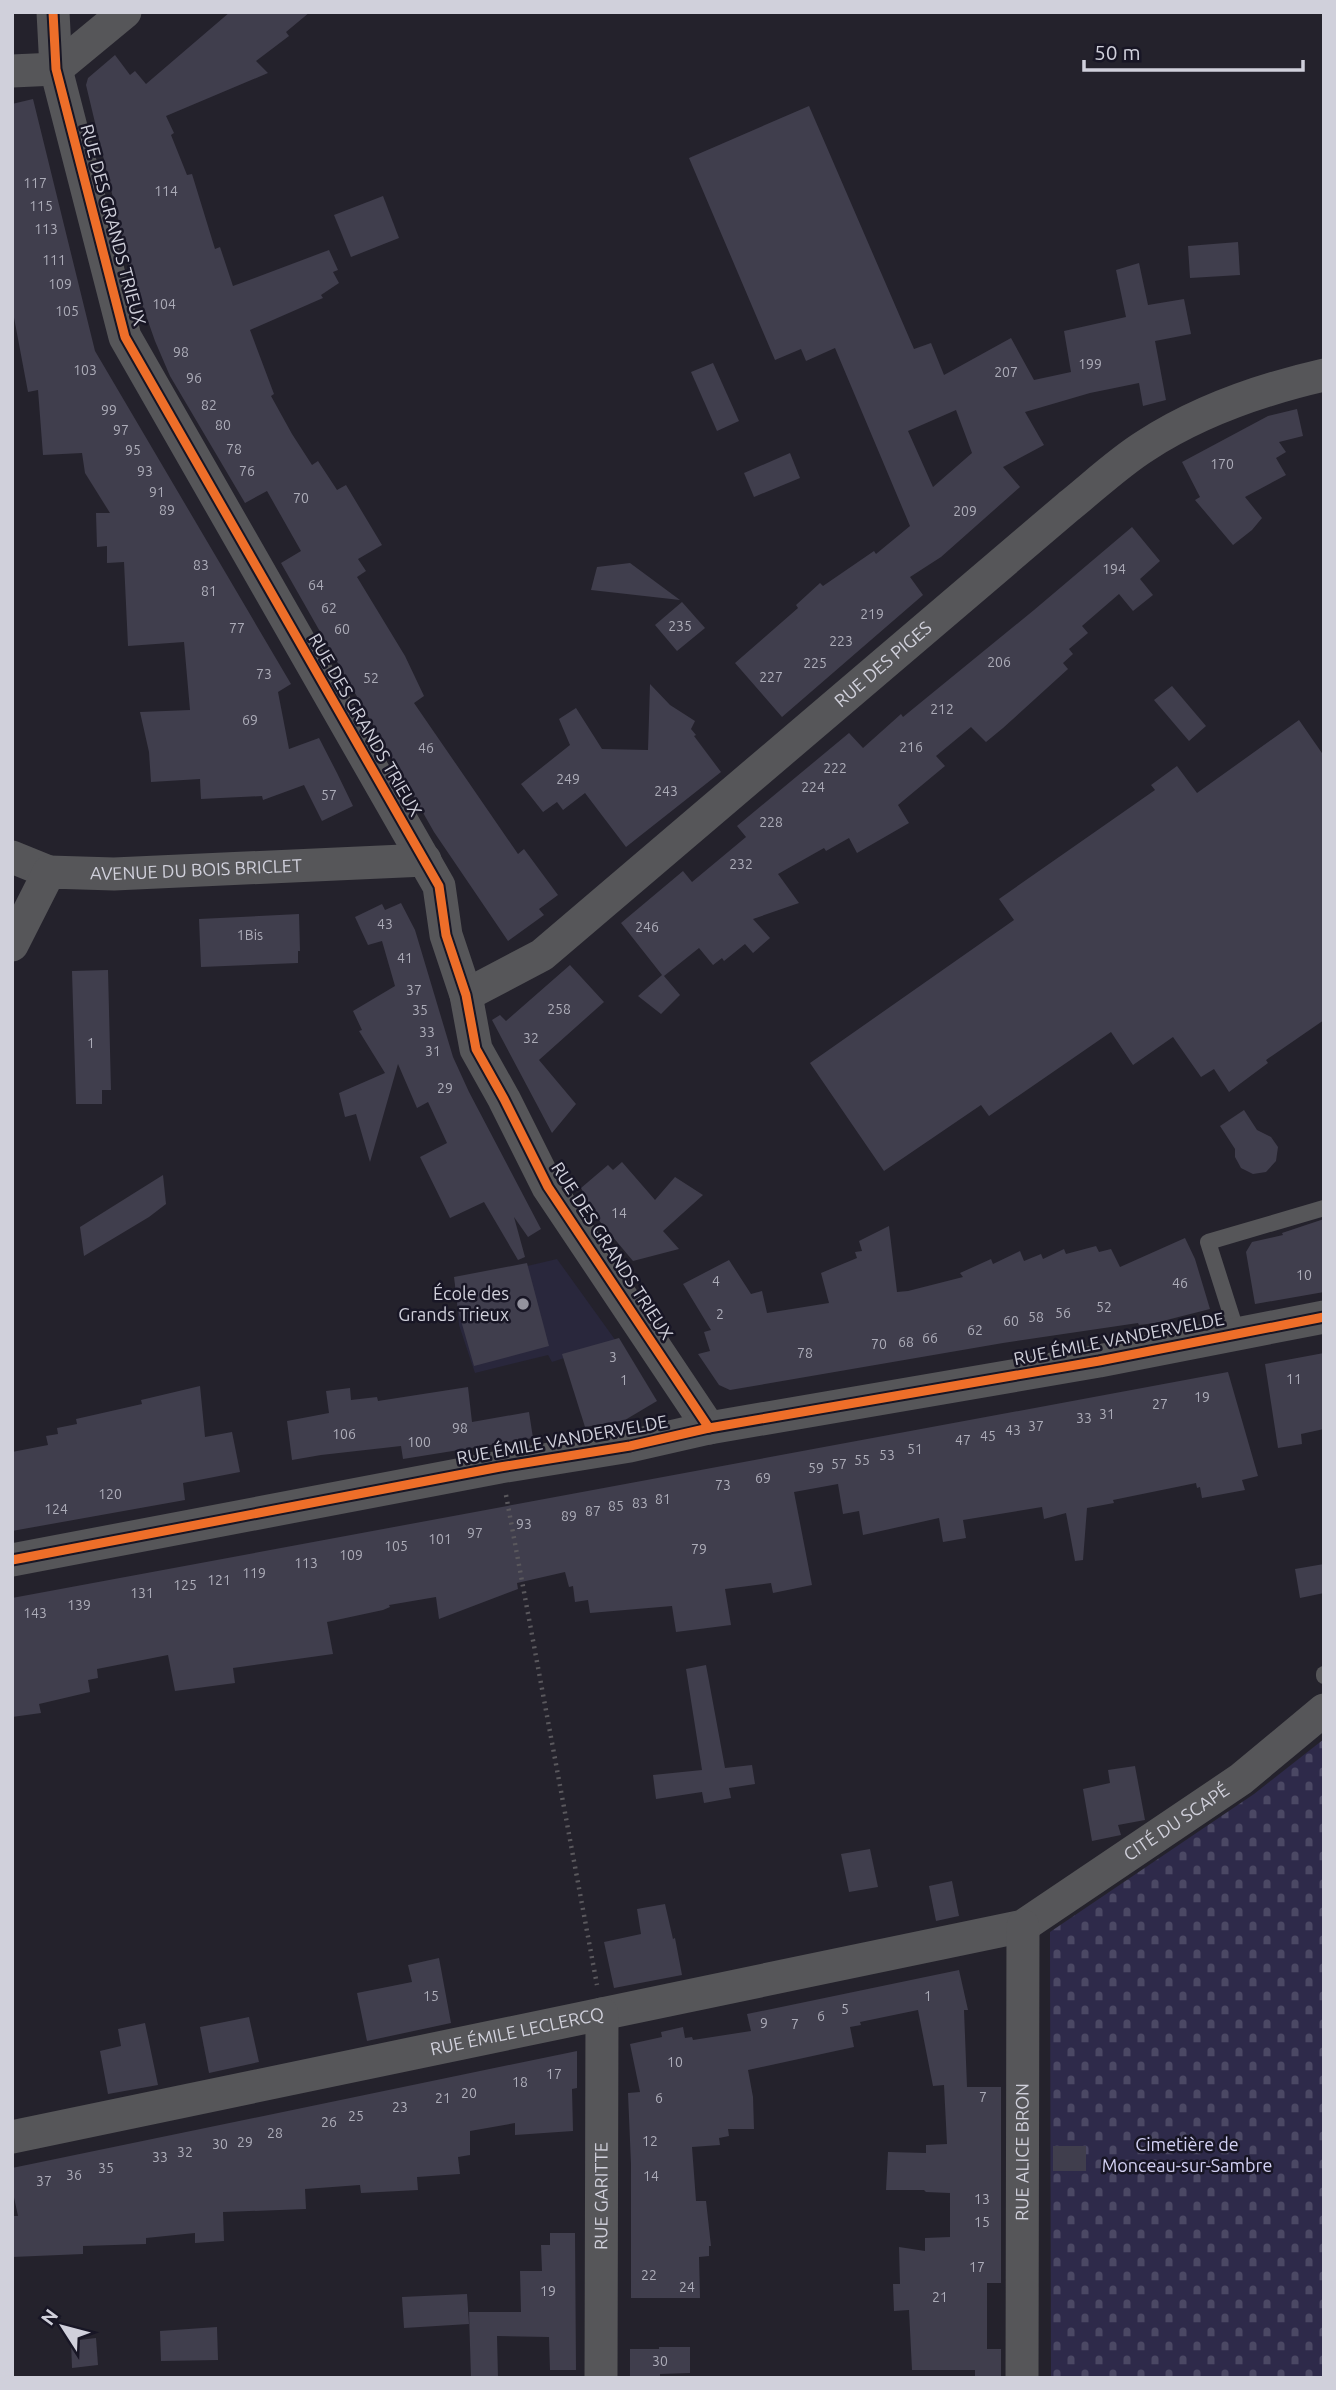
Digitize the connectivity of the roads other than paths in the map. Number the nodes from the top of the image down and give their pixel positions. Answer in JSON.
{"nodes":[{"id":1,"x":53,"y":12,"type":"edge"},
{"id":2,"x":125,"y":12,"type":"edge"},
{"id":3,"x":56,"y":69,"type":"junction"},
{"id":4,"x":12,"y":71,"type":"edge"},
{"id":5,"x":1324,"y":375,"type":"edge"},
{"id":6,"x":12,"y":857,"type":"edge"},
{"id":7,"x":425,"y":860,"type":"junction"},
{"id":8,"x":50,"y":872,"type":"junction"},
{"id":9,"x":12,"y":945,"type":"edge"},
{"id":10,"x":466,"y":995,"type":"junction"},
{"id":11,"x":1324,"y":1208,"type":"edge"},
{"id":12,"x":1324,"y":1317,"type":"edge"},
{"id":13,"x":1237,"y":1333,"type":"junction"},
{"id":14,"x":709,"y":1428,"type":"junction"},
{"id":15,"x":12,"y":1560,"type":"edge"},
{"id":16,"x":1324,"y":1710,"type":"edge"},
{"id":17,"x":1023,"y":1926,"type":"junction"},
{"id":18,"x":602,"y":2014,"type":"junction"},
{"id":19,"x":12,"y":2137,"type":"edge"},
{"id":20,"x":601,"y":2378,"type":"edge"},
{"id":21,"x":1022,"y":2378,"type":"edge"}],
"edges":[{"from":1,"to":3,"type":"street","name":"RUE DES GRANDS TRIEUX"},
{"from":2,"to":3,"type":"street"},
{"from":3,"to":4,"type":"street"},
{"from":3,"to":7,"type":"street","name":"RUE DES GRANDS TRIEUX"},
{"from":5,"to":10,"type":"street","name":"RUE DES PIGES"},
{"from":6,"to":8,"type":"street","name":"AVENUE DU BOIS BRICLET"},
{"from":7,"to":8,"type":"street","name":"AVENUE DU BOIS BRICLET"},
{"from":7,"to":10,"type":"street","name":"RUE DES GRANDS TRIEUX"},
{"from":8,"to":9,"type":"street"},
{"from":10,"to":14,"type":"street","name":"RUE DES GRANDS TRIEUX"},
{"from":11,"to":13,"type":"lane"},
{"from":12,"to":13,"type":"street","name":"RUE ÉMILE VANDERVELDE"},
{"from":13,"to":14,"type":"street","name":"RUE ÉMILE VANDERVELDE"},
{"from":14,"to":15,"type":"street","name":"RUE ÉMILE VANDERVELDE"},
{"from":16,"to":17,"type":"street","name":"CITÉ DU SCAPÉ"},
{"from":17,"to":18,"type":"street","name":"RUE ÉMILE LECLERCQ"},
{"from":17,"to":21,"type":"street","name":"RUE ALICE BRON"},
{"from":18,"to":19,"type":"street","name":"RUE ÉMILE LECLERCQ"},
{"from":18,"to":20,"type":"street","name":"RUE GARITTE"}]}
